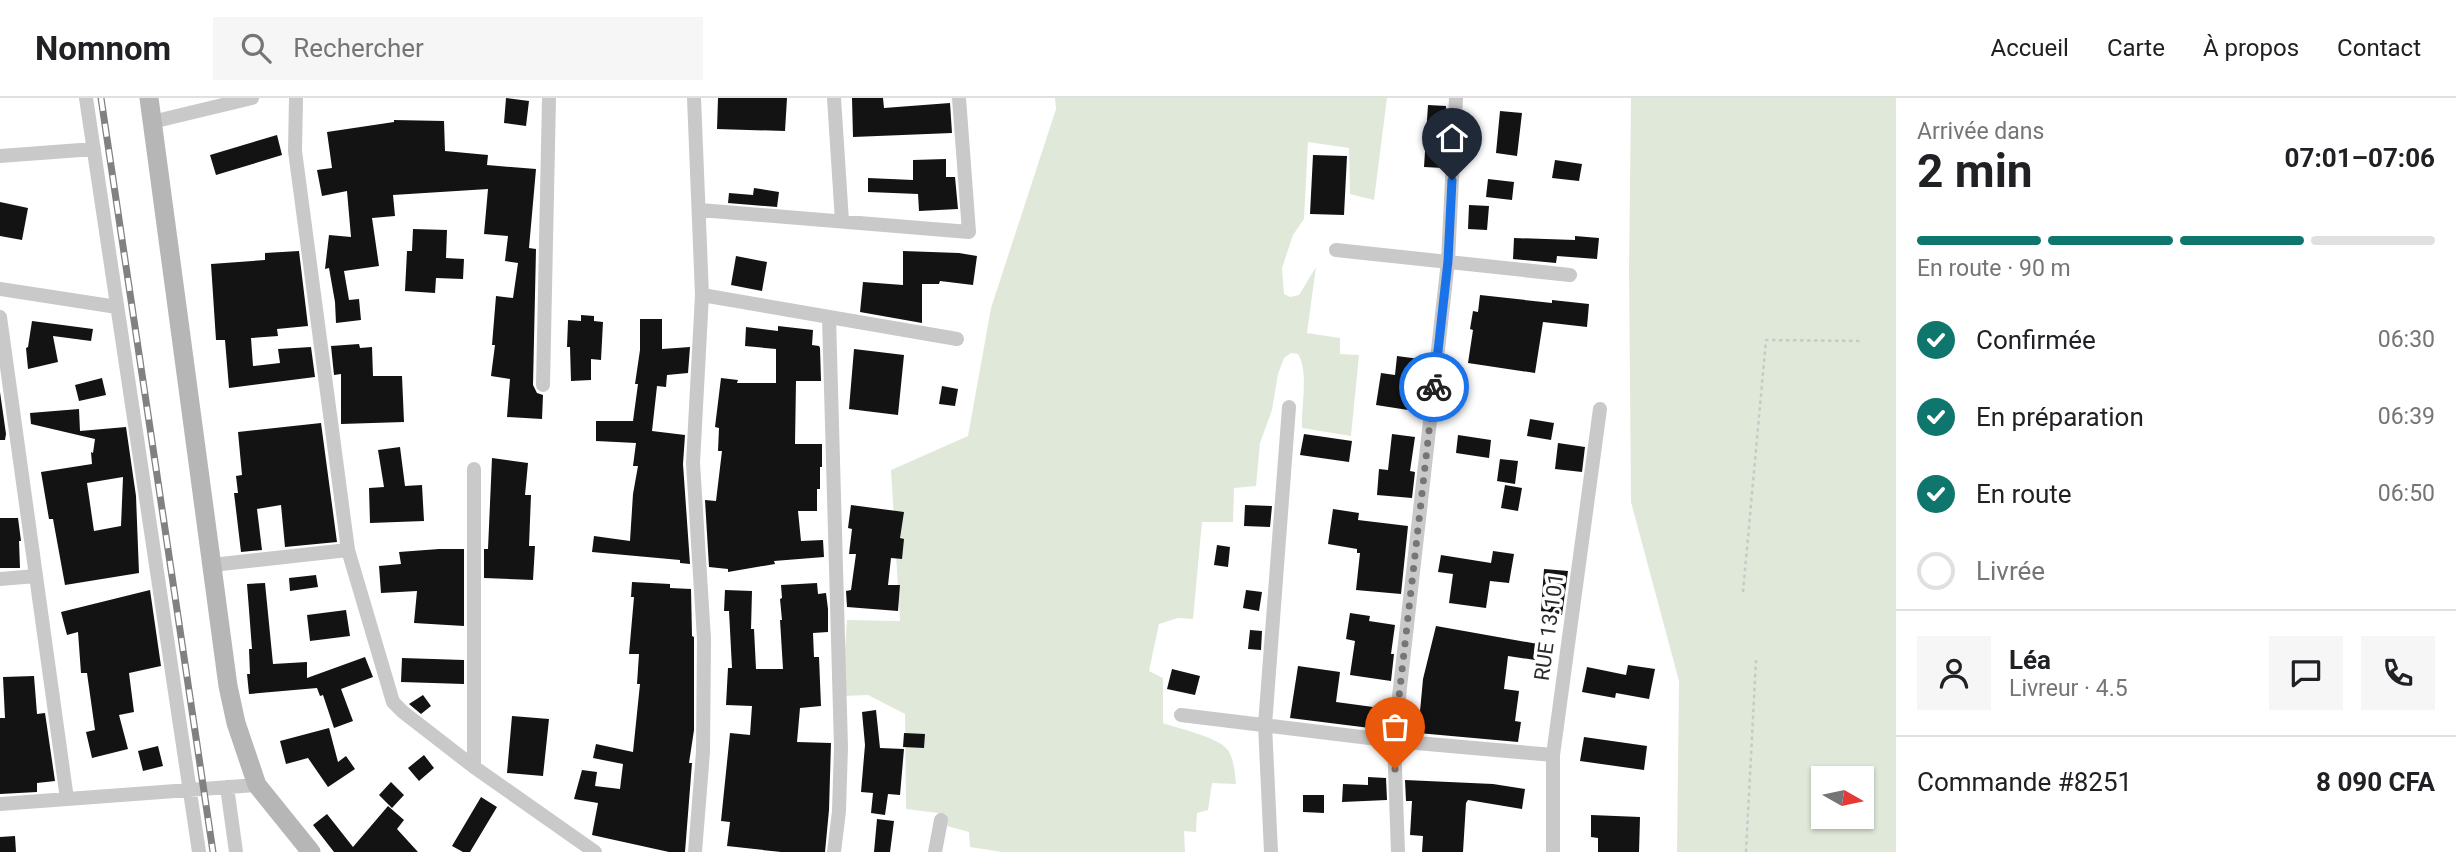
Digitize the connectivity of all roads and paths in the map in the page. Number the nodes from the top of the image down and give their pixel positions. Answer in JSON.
{"nodes":[{"id":1,"x":86,"y":98,"type":"edge"},
{"id":2,"x":149,"y":98,"type":"edge"},
{"id":3,"x":252,"y":98,"type":"edge"},
{"id":4,"x":296,"y":98,"type":"edge"},
{"id":5,"x":549,"y":98,"type":"edge"},
{"id":6,"x":694,"y":98,"type":"edge"},
{"id":7,"x":834,"y":98,"type":"edge"},
{"id":8,"x":960,"y":98,"type":"edge"},
{"id":9,"x":1456,"y":98,"type":"edge"},
{"id":10,"x":152,"y":122,"type":"junction"},
{"id":11,"x":94,"y":149,"type":"junction"},
{"id":12,"x":0,"y":156,"type":"edge"},
{"id":13,"x":700,"y":210,"type":"junction"},
{"id":14,"x":842,"y":221,"type":"junction"},
{"id":15,"x":1336,"y":250,"type":"dead end"},
{"id":16,"x":1448,"y":261,"type":"junction"},
{"id":17,"x":1570,"y":275,"type":"dead end"},
{"id":18,"x":0,"y":289,"type":"edge"},
{"id":19,"x":702,"y":295,"type":"junction"},
{"id":20,"x":117,"y":307,"type":"junction"},
{"id":21,"x":0,"y":317,"type":"edge"},
{"id":22,"x":829,"y":317,"type":"junction"},
{"id":23,"x":957,"y":339,"type":"dead end"},
{"id":24,"x":1861,"y":341,"type":"dead end"},
{"id":25,"x":544,"y":385,"type":"dead end"},
{"id":26,"x":1289,"y":407,"type":"dead end"},
{"id":27,"x":1600,"y":409,"type":"dead end"},
{"id":28,"x":474,"y":469,"type":"dead end"},
{"id":29,"x":348,"y":550,"type":"junction"},
{"id":30,"x":212,"y":565,"type":"junction"},
{"id":31,"x":36,"y":576,"type":"junction"},
{"id":32,"x":0,"y":579,"type":"edge"},
{"id":33,"x":1743,"y":592,"type":"dead end"},
{"id":34,"x":1756,"y":660,"type":"dead end"},
{"id":35,"x":1181,"y":715,"type":"dead end"},
{"id":36,"x":1265,"y":725,"type":"junction"},
{"id":37,"x":1394,"y":741,"type":"junction"},
{"id":38,"x":1553,"y":755,"type":"junction"},
{"id":39,"x":474,"y":767,"type":"junction"},
{"id":40,"x":257,"y":785,"type":"junction"},
{"id":41,"x":227,"y":787,"type":"junction"},
{"id":42,"x":190,"y":790,"type":"junction"},
{"id":43,"x":67,"y":799,"type":"junction"},
{"id":44,"x":0,"y":804,"type":"edge"},
{"id":45,"x":941,"y":820,"type":"dead end"},
{"id":46,"x":199,"y":852,"type":"edge"},
{"id":47,"x":236,"y":852,"type":"edge"},
{"id":48,"x":311,"y":852,"type":"edge"},
{"id":49,"x":595,"y":852,"type":"edge"},
{"id":50,"x":695,"y":852,"type":"edge"},
{"id":51,"x":834,"y":852,"type":"edge"},
{"id":52,"x":935,"y":852,"type":"edge"},
{"id":53,"x":1272,"y":852,"type":"edge"},
{"id":54,"x":1398,"y":852,"type":"edge"},
{"id":55,"x":1553,"y":852,"type":"edge"},
{"id":56,"x":1746,"y":852,"type":"edge"}],
"edges":[{"from":1,"to":11,"type":"street"},
{"from":2,"to":10,"type":"main road"},
{"from":3,"to":10,"type":"street"},
{"from":4,"to":29,"type":"street"},
{"from":5,"to":25,"type":"street"},
{"from":6,"to":13,"type":"street"},
{"from":7,"to":14,"type":"street"},
{"from":8,"to":14,"type":"street"},
{"from":9,"to":16,"type":"street"},
{"from":10,"to":30,"type":"main road"},
{"from":11,"to":12,"type":"street"},
{"from":11,"to":20,"type":"street"},
{"from":13,"to":14,"type":"street"},
{"from":13,"to":19,"type":"street"},
{"from":15,"to":16,"type":"street"},
{"from":16,"to":17,"type":"street"},
{"from":16,"to":37,"type":"street"},
{"from":18,"to":20,"type":"street"},
{"from":19,"to":22,"type":"street"},
{"from":19,"to":50,"type":"street"},
{"from":20,"to":42,"type":"street"},
{"from":21,"to":31,"type":"street"},
{"from":22,"to":23,"type":"street"},
{"from":22,"to":51,"type":"street"},
{"from":24,"to":33,"type":"path"},
{"from":26,"to":36,"type":"street"},
{"from":27,"to":38,"type":"street","name":"RUE 13.101"},
{"from":28,"to":39,"type":"street"},
{"from":29,"to":30,"type":"street"},
{"from":29,"to":39,"type":"street"},
{"from":30,"to":40,"type":"main road"},
{"from":31,"to":32,"type":"street"},
{"from":31,"to":43,"type":"street"},
{"from":34,"to":56,"type":"path"},
{"from":35,"to":36,"type":"street"},
{"from":36,"to":37,"type":"street"},
{"from":36,"to":53,"type":"street"},
{"from":37,"to":38,"type":"street"},
{"from":37,"to":54,"type":"street"},
{"from":38,"to":55,"type":"street","name":"RUE 13.101"},
{"from":39,"to":49,"type":"street"},
{"from":40,"to":41,"type":"street"},
{"from":40,"to":48,"type":"main road"},
{"from":41,"to":42,"type":"street"},
{"from":41,"to":47,"type":"street"},
{"from":42,"to":43,"type":"street"},
{"from":42,"to":46,"type":"street"},
{"from":43,"to":44,"type":"street"},
{"from":45,"to":52,"type":"street"}]}
